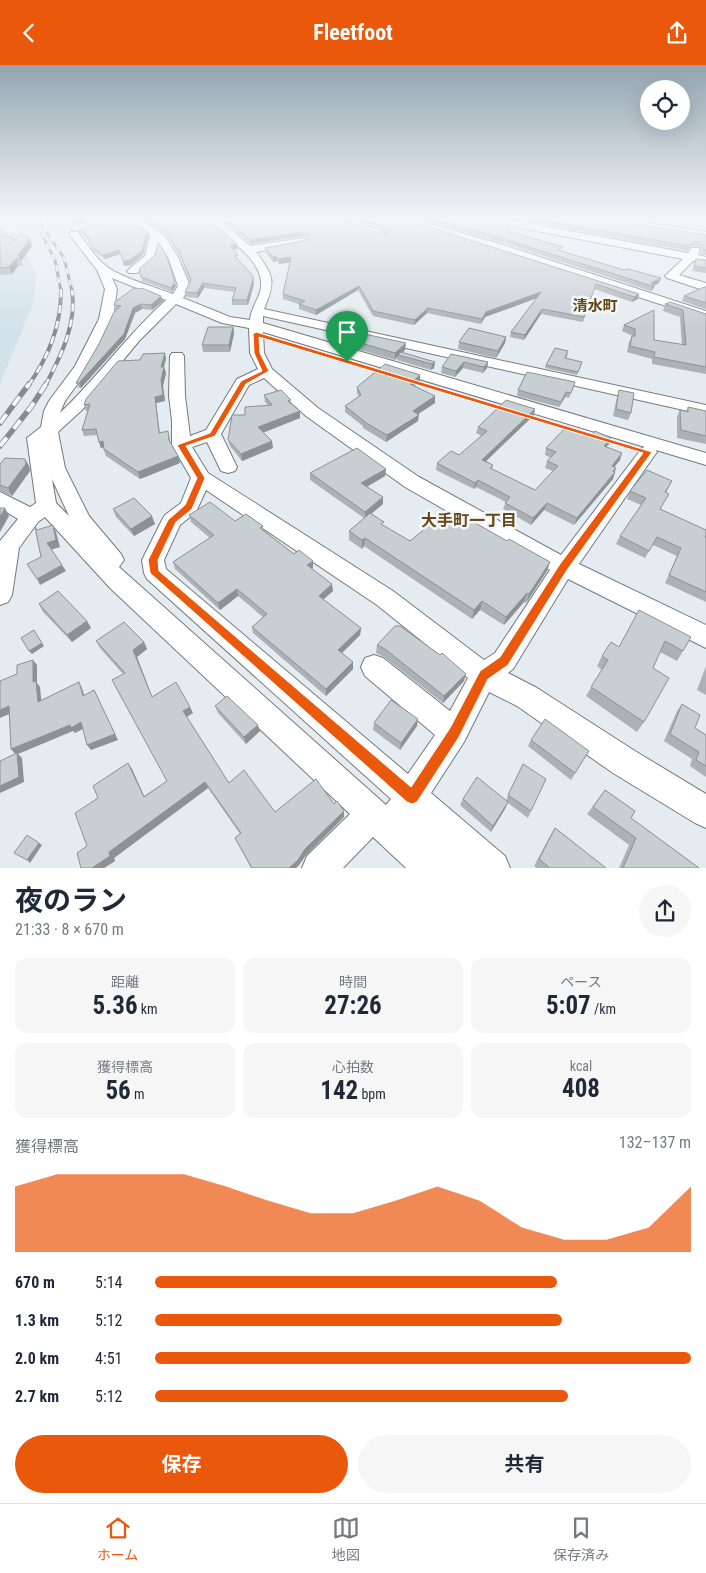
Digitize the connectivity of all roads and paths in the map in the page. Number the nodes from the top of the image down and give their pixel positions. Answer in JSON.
{"nodes":[{"id":1,"x":97,"y":254,"type":"edge"},
{"id":2,"x":151,"y":254,"type":"edge"},
{"id":3,"x":171,"y":254,"type":"edge"},
{"id":4,"x":252,"y":254,"type":"edge"},
{"id":5,"x":521,"y":254,"type":"edge"},
{"id":6,"x":678,"y":254,"type":"edge"},
{"id":7,"x":691,"y":257,"type":"junction"},
{"id":8,"x":706,"y":260,"type":"edge"},
{"id":9,"x":119,"y":277,"type":"junction"},
{"id":10,"x":706,"y":287,"type":"edge"},
{"id":11,"x":174,"y":299,"type":"junction"},
{"id":12,"x":706,"y":315,"type":"edge"},
{"id":13,"x":259,"y":325,"type":"junction"},
{"id":14,"x":176,"y":356,"type":"dead end"},
{"id":15,"x":507,"y":368,"type":"junction"},
{"id":16,"x":266,"y":371,"type":"junction"},
{"id":17,"x":489,"y":400,"type":"junction"},
{"id":18,"x":706,"y":410,"type":"edge"},
{"id":19,"x":50,"y":431,"type":"junction"},
{"id":20,"x":212,"y":434,"type":"junction"},
{"id":21,"x":181,"y":445,"type":"junction"},
{"id":22,"x":648,"y":452,"type":"junction"},
{"id":23,"x":706,"y":459,"type":"edge"},
{"id":24,"x":228,"y":467,"type":"dead end"},
{"id":25,"x":706,"y":469,"type":"edge"},
{"id":26,"x":201,"y":478,"type":"junction"},
{"id":27,"x":0,"y":499,"type":"edge"},
{"id":28,"x":39,"y":511,"type":"junction"},
{"id":29,"x":564,"y":567,"type":"junction"},
{"id":30,"x":0,"y":595,"type":"edge"},
{"id":31,"x":706,"y":637,"type":"edge"},
{"id":32,"x":374,"y":667,"type":"dead end"},
{"id":33,"x":484,"y":675,"type":"junction"},
{"id":34,"x":454,"y":732,"type":"junction"},
{"id":35,"x":412,"y":797,"type":"junction"},
{"id":36,"x":706,"y":812,"type":"edge"},
{"id":37,"x":386,"y":821,"type":"junction"},
{"id":38,"x":319,"y":868,"type":"edge"},
{"id":39,"x":431,"y":868,"type":"edge"},
{"id":40,"x":453,"y":868,"type":"edge"},
{"id":41,"x":493,"y":868,"type":"edge"}],
"edges":[{"from":1,"to":9,"type":"street"},
{"from":2,"to":9,"type":"street"},
{"from":3,"to":11,"type":"street"},
{"from":4,"to":13,"type":"street"},
{"from":5,"to":12,"type":"street"},
{"from":6,"to":7,"type":"street"},
{"from":7,"to":8,"type":"street"},
{"from":7,"to":10,"type":"street"},
{"from":9,"to":11,"type":"street"},
{"from":9,"to":19,"type":"street"},
{"from":11,"to":13,"type":"street"},
{"from":11,"to":19,"type":"street"},
{"from":13,"to":15,"type":"street"},
{"from":13,"to":16,"type":"street"},
{"from":13,"to":17,"type":"street"},
{"from":14,"to":21,"type":"street"},
{"from":15,"to":17,"type":"street"},
{"from":15,"to":18,"type":"street"},
{"from":16,"to":20,"type":"street"},
{"from":16,"to":29,"type":"street"},
{"from":17,"to":22,"type":"street"},
{"from":17,"to":23,"type":"street"},
{"from":19,"to":28,"type":"street"},
{"from":19,"to":37,"type":"street"},
{"from":20,"to":21,"type":"street"},
{"from":20,"to":24,"type":"street"},
{"from":21,"to":26,"type":"street"},
{"from":22,"to":25,"type":"street"},
{"from":22,"to":29,"type":"street"},
{"from":26,"to":33,"type":"street"},
{"from":26,"to":35,"type":"street"},
{"from":27,"to":28,"type":"street"},
{"from":28,"to":30,"type":"street"},
{"from":28,"to":37,"type":"street"},
{"from":29,"to":31,"type":"street"},
{"from":29,"to":33,"type":"street"},
{"from":32,"to":34,"type":"street"},
{"from":33,"to":34,"type":"street"},
{"from":33,"to":36,"type":"street"},
{"from":34,"to":35,"type":"street"},
{"from":35,"to":37,"type":"street"},
{"from":35,"to":41,"type":"street"},
{"from":37,"to":38,"type":"street"},
{"from":37,"to":39,"type":"street"},
{"from":37,"to":40,"type":"street"}]}
